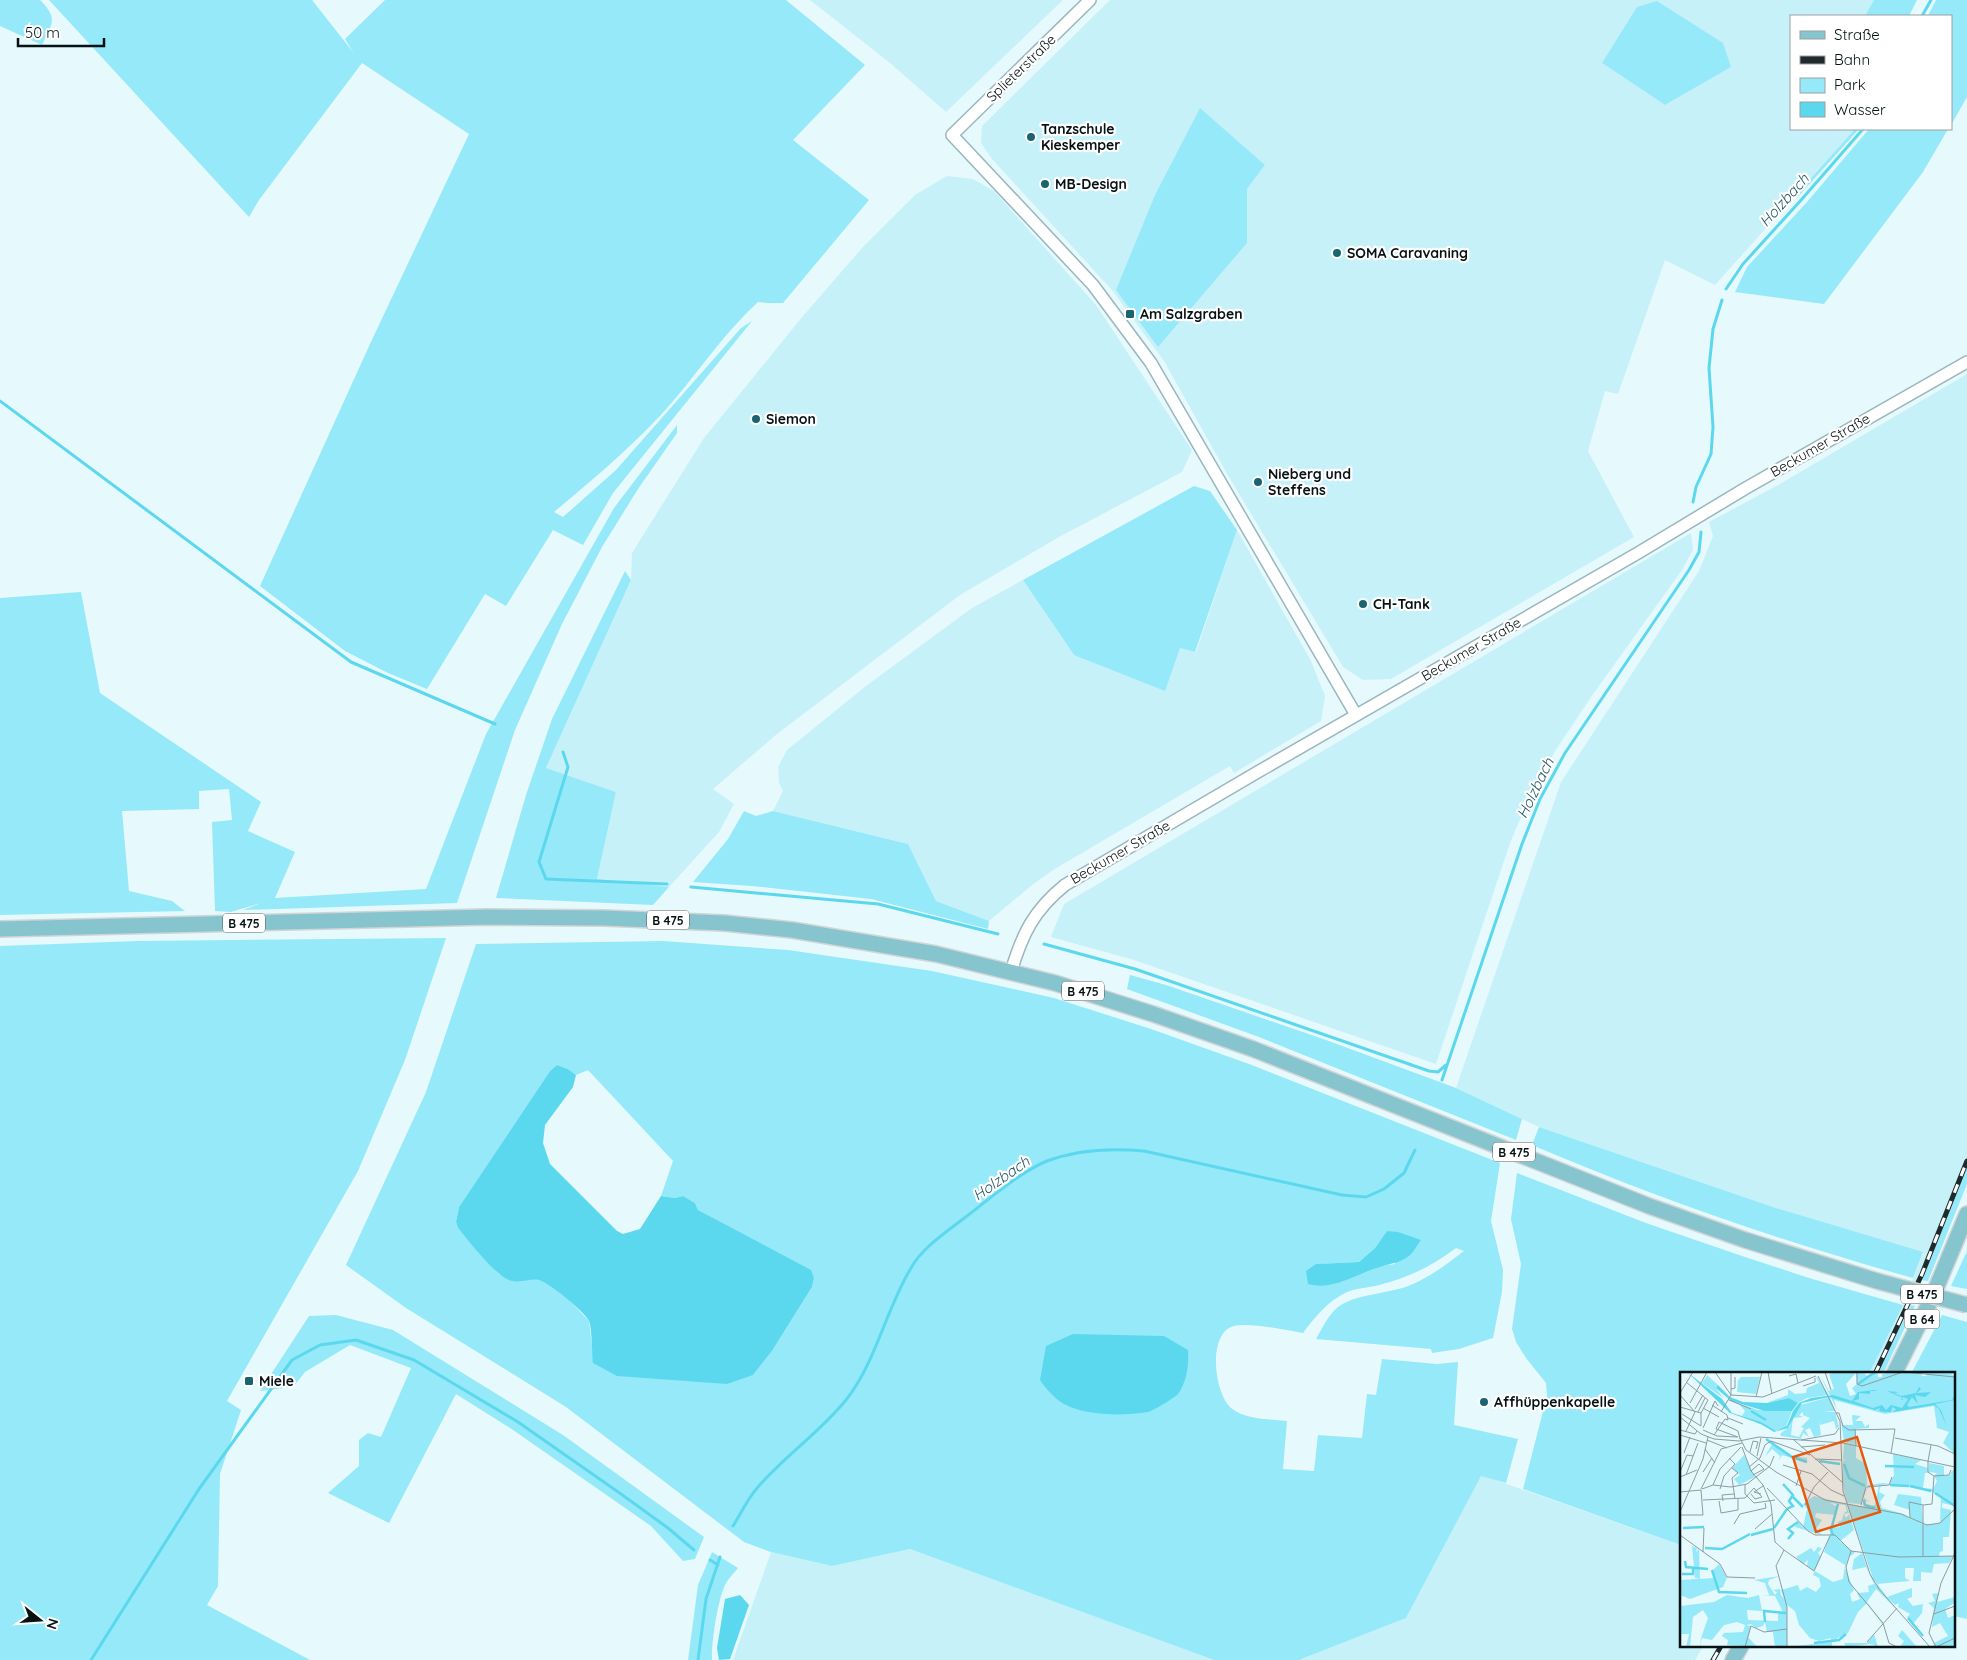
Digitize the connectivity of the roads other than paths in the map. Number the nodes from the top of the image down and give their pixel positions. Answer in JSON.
{"nodes":[{"id":1,"x":1090,"y":0,"type":"edge"},
{"id":2,"x":1967,"y":362,"type":"edge"},
{"id":3,"x":1356,"y":715,"type":"junction"},
{"id":4,"x":0,"y":929,"type":"edge"},
{"id":5,"x":1011,"y":972,"type":"junction"},
{"id":6,"x":1967,"y":1214,"type":"edge"},
{"id":7,"x":1967,"y":1305,"type":"edge"},
{"id":8,"x":1895,"y":1372,"type":"edge"},
{"id":9,"x":1740,"y":1648,"type":"edge"},
{"id":10,"x":1733,"y":1660,"type":"edge"}],
"edges":[{"from":1,"to":3,"type":"street","name":"Splieterstraße"},
{"from":2,"to":3,"type":"street","name":"Beckumer Straße"},
{"from":3,"to":5,"type":"street","name":"Beckumer Straße"},
{"from":4,"to":5,"type":"main road","number":"B 475"},
{"from":5,"to":7,"type":"main road","number":"B 475","bridge":true},
{"from":6,"to":8,"type":"main road","number":"B 64"},
{"from":9,"to":10,"type":"main road"}]}
